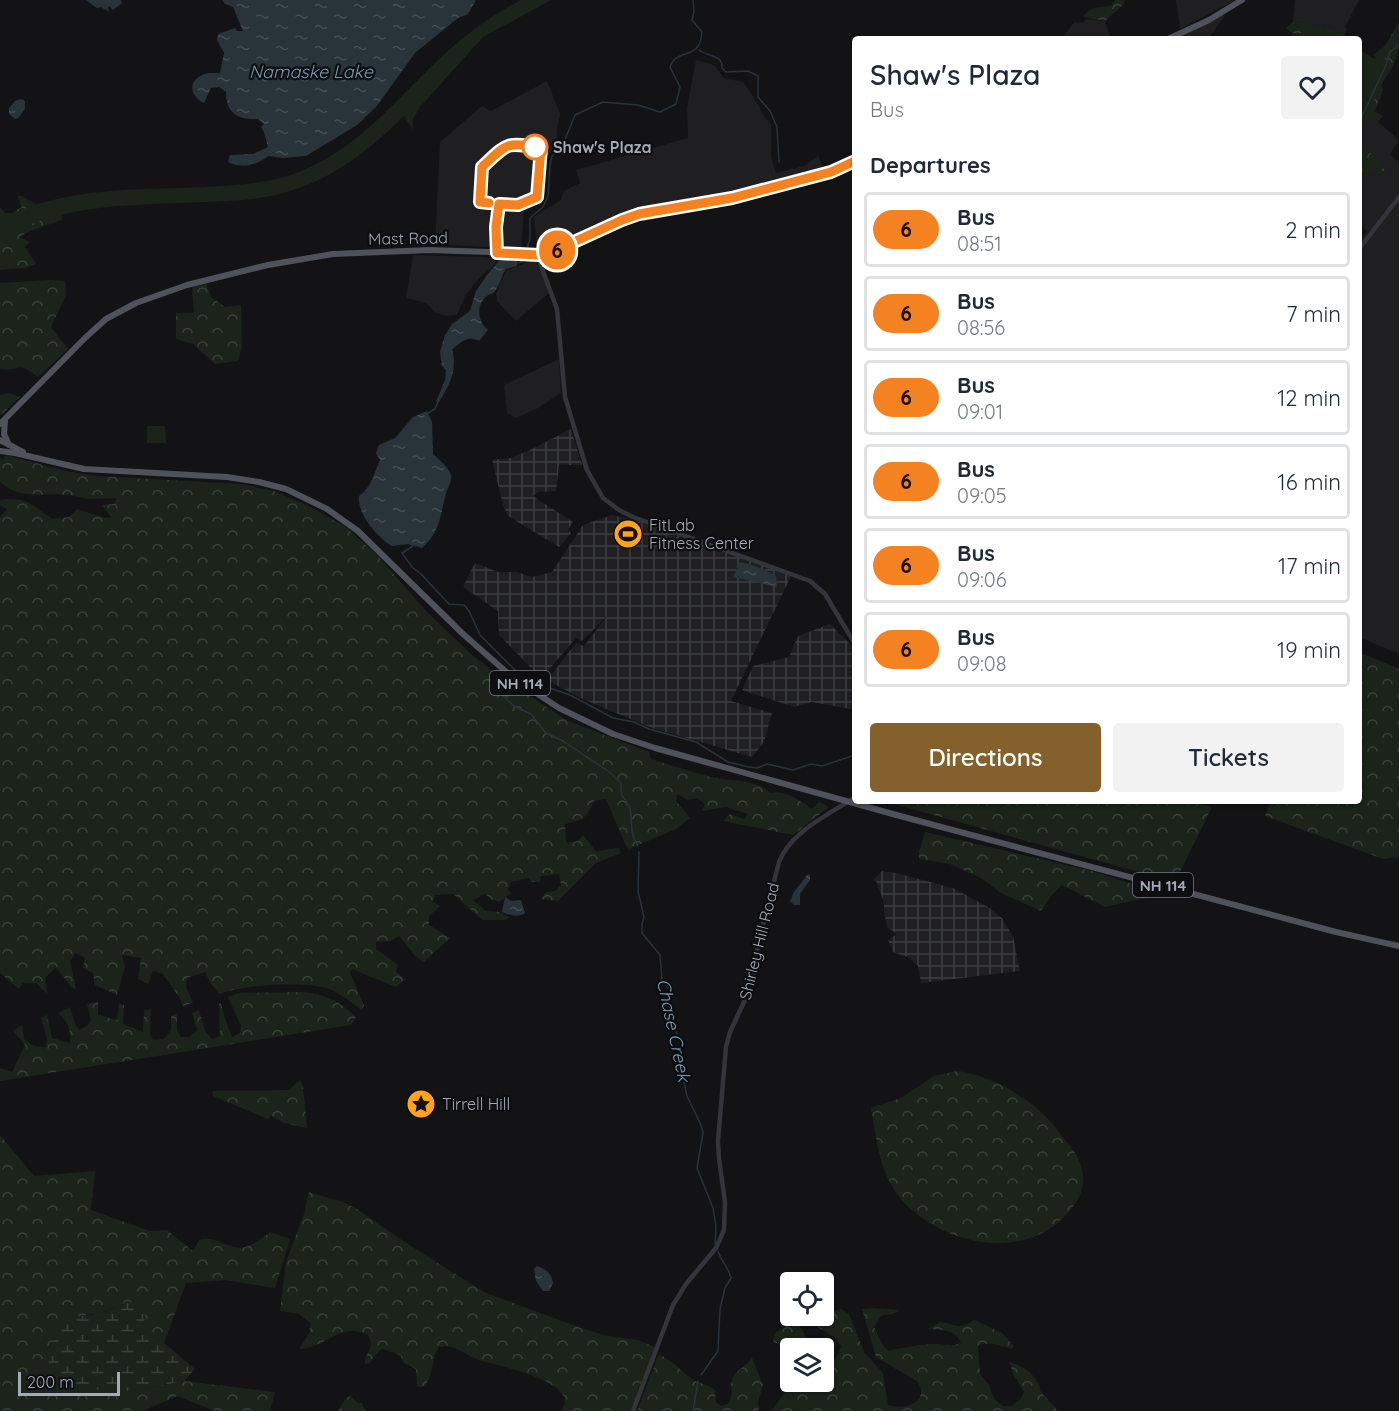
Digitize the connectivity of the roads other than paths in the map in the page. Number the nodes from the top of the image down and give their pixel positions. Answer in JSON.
{"nodes":[{"id":1,"x":1242,"y":0,"type":"edge"},
{"id":2,"x":1174,"y":36,"type":"edge"},
{"id":3,"x":852,"y":162,"type":"edge"},
{"id":4,"x":1399,"y":197,"type":"edge"},
{"id":5,"x":1362,"y":245,"type":"edge"},
{"id":6,"x":539,"y":255,"type":"junction"},
{"id":7,"x":2,"y":422,"type":"edge"},
{"id":8,"x":0,"y":440,"type":"edge"},
{"id":9,"x":10,"y":445,"type":"junction"},
{"id":10,"x":0,"y":446,"type":"edge"},
{"id":11,"x":0,"y":452,"type":"edge"},
{"id":12,"x":15,"y":453,"type":"junction"},
{"id":13,"x":40,"y":459,"type":"junction"},
{"id":14,"x":852,"y":639,"type":"edge"},
{"id":15,"x":852,"y":799,"type":"edge"},
{"id":16,"x":848,"y":801,"type":"junction"},
{"id":17,"x":852,"y":802,"type":"edge"},
{"id":18,"x":858,"y":804,"type":"edge"},
{"id":19,"x":869,"y":804,"type":"edge"},
{"id":20,"x":871,"y":808,"type":"junction"},
{"id":21,"x":1399,"y":946,"type":"edge"},
{"id":22,"x":633,"y":1411,"type":"edge"}],
"edges":[{"from":1,"to":2,"type":"main road"},
{"from":3,"to":6,"type":"main road","name":"Mast Road"},
{"from":4,"to":5,"type":"street"},
{"from":6,"to":7,"type":"main road","name":"Mast Road"},
{"from":6,"to":14,"type":"street"},
{"from":7,"to":9,"type":"main road"},
{"from":8,"to":9,"type":"main road","number":"NH 114"},
{"from":9,"to":13,"type":"main road","number":"NH 114"},
{"from":10,"to":12,"type":"main road","number":"NH 114"},
{"from":11,"to":12,"type":"main road","number":"NH 114"},
{"from":12,"to":13,"type":"main road","number":"NH 114"},
{"from":13,"to":16,"type":"main road","number":"NH 114"},
{"from":15,"to":16,"type":"street","name":"Shirley Hill Road"},
{"from":16,"to":17,"type":"main road","number":"NH 114"},
{"from":16,"to":22,"type":"street","name":"Shirley Hill Road"},
{"from":18,"to":20,"type":"main road","number":"NH 114"},
{"from":19,"to":20,"type":"street"},
{"from":20,"to":21,"type":"main road","number":"NH 114"}]}
